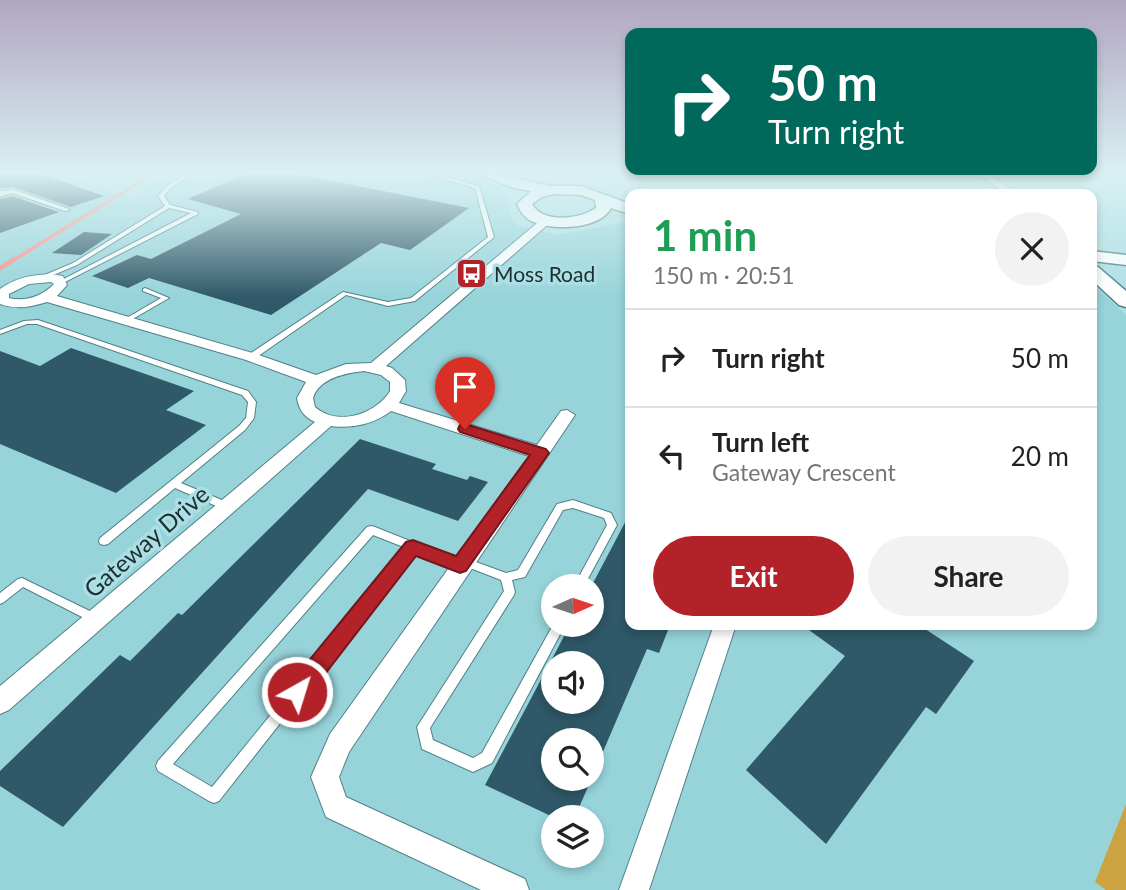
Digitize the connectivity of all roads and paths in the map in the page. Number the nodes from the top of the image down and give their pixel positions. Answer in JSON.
{"nodes":[{"id":1,"x":153,"y":216,"type":"edge"},
{"id":2,"x":191,"y":216,"type":"edge"},
{"id":3,"x":485,"y":216,"type":"edge"},
{"id":4,"x":536,"y":216,"type":"edge"},
{"id":5,"x":595,"y":216,"type":"edge"},
{"id":6,"x":625,"y":216,"type":"edge"},
{"id":7,"x":547,"y":220,"type":"junction"},
{"id":8,"x":585,"y":220,"type":"junction"},
{"id":9,"x":1097,"y":257,"type":"edge"},
{"id":10,"x":1126,"y":260,"type":"edge"},
{"id":11,"x":1097,"y":275,"type":"edge"},
{"id":12,"x":43,"y":278,"type":"junction"},
{"id":13,"x":61,"y":282,"type":"junction"},
{"id":14,"x":7,"y":283,"type":"edge"},
{"id":15,"x":145,"y":290,"type":"dead end"},
{"id":16,"x":46,"y":297,"type":"junction"},
{"id":17,"x":1126,"y":301,"type":"edge"},
{"id":18,"x":3,"y":303,"type":"edge"},
{"id":19,"x":127,"y":320,"type":"junction"},
{"id":20,"x":0,"y":332,"type":"edge"},
{"id":21,"x":251,"y":357,"type":"junction"},
{"id":22,"x":376,"y":367,"type":"junction"},
{"id":23,"x":317,"y":381,"type":"junction"},
{"id":24,"x":390,"y":405,"type":"junction"},
{"id":25,"x":567,"y":415,"type":"dead end"},
{"id":26,"x":327,"y":421,"type":"junction"},
{"id":27,"x":541,"y":453,"type":"junction"},
{"id":28,"x":174,"y":484,"type":"junction"},
{"id":29,"x":226,"y":506,"type":"junction"},
{"id":30,"x":104,"y":541,"type":"dead end"},
{"id":31,"x":413,"y":547,"type":"junction"},
{"id":32,"x":461,"y":563,"type":"junction"},
{"id":33,"x":586,"y":574,"type":"edge"},
{"id":34,"x":506,"y":577,"type":"junction"},
{"id":35,"x":0,"y":599,"type":"edge"},
{"id":36,"x":95,"y":619,"type":"junction"},
{"id":37,"x":723,"y":630,"type":"edge"},
{"id":38,"x":553,"y":637,"type":"edge"},
{"id":39,"x":0,"y":702,"type":"edge"},
{"id":40,"x":514,"y":890,"type":"edge"},
{"id":41,"x":634,"y":890,"type":"edge"}],
"edges":[{"from":1,"to":12,"type":"lane"},
{"from":2,"to":13,"type":"lane"},
{"from":3,"to":21,"type":"lane"},
{"from":4,"to":7,"type":"street"},
{"from":5,"to":8,"type":"street"},
{"from":6,"to":8,"type":"street"},
{"from":7,"to":8,"type":"street"},
{"from":7,"to":22,"type":"street"},
{"from":9,"to":10,"type":"street"},
{"from":11,"to":17,"type":"street"},
{"from":12,"to":13,"type":"street"},
{"from":12,"to":14,"type":"street"},
{"from":13,"to":16,"type":"street"},
{"from":14,"to":18,"type":"street"},
{"from":15,"to":19,"type":"lane"},
{"from":16,"to":18,"type":"street"},
{"from":16,"to":19,"type":"street"},
{"from":19,"to":21,"type":"street"},
{"from":20,"to":28,"type":"lane"},
{"from":21,"to":23,"type":"street"},
{"from":22,"to":23,"type":"street"},
{"from":22,"to":24,"type":"street"},
{"from":23,"to":26,"type":"street"},
{"from":24,"to":26,"type":"street"},
{"from":24,"to":27,"type":"street"},
{"from":25,"to":27,"type":"street"},
{"from":26,"to":29,"type":"street","name":"Gateway Drive"},
{"from":27,"to":32,"type":"street"},
{"from":28,"to":29,"type":"lane"},
{"from":28,"to":30,"type":"lane"},
{"from":29,"to":36,"type":"street","name":"Gateway Drive"},
{"from":31,"to":31,"type":"lane"},
{"from":31,"to":32,"type":"lane"},
{"from":32,"to":34,"type":"lane"},
{"from":32,"to":40,"type":"street"},
{"from":33,"to":34,"type":"lane"},
{"from":34,"to":38,"type":"lane"},
{"from":35,"to":36,"type":"lane"},
{"from":36,"to":39,"type":"street","name":"Gateway Drive"},
{"from":37,"to":41,"type":"street"}]}
